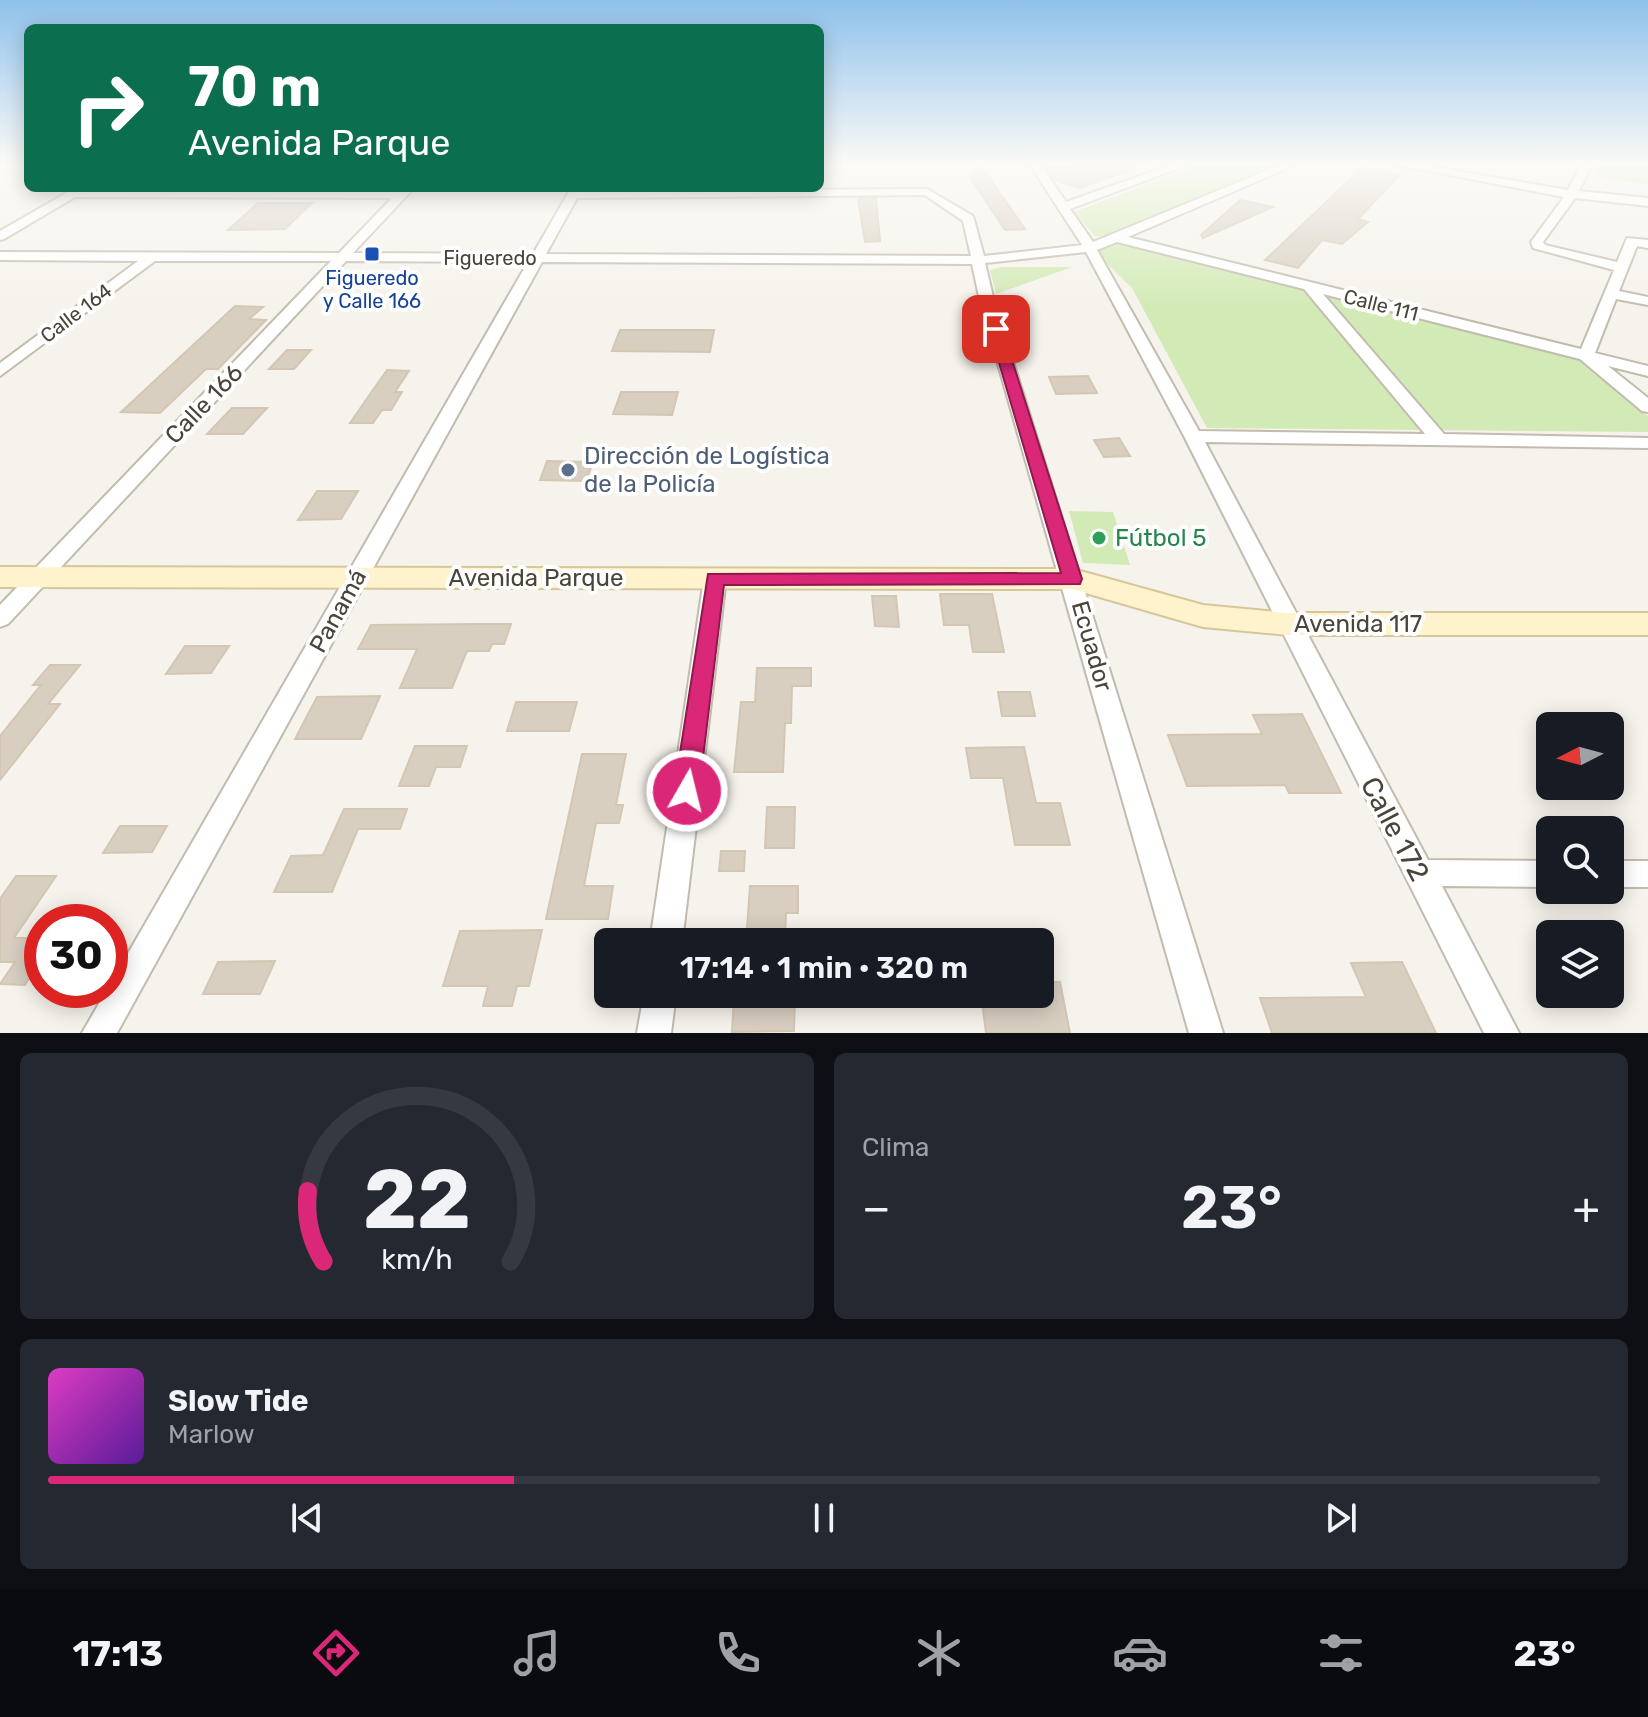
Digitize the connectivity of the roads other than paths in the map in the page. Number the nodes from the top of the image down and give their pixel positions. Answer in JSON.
{"nodes":[{"id":1,"x":40,"y":213,"type":"edge"},
{"id":2,"x":384,"y":213,"type":"edge"},
{"id":3,"x":562,"y":213,"type":"edge"},
{"id":4,"x":960,"y":213,"type":"edge"},
{"id":5,"x":1065,"y":213,"type":"edge"},
{"id":6,"x":1172,"y":213,"type":"edge"},
{"id":7,"x":1558,"y":213,"type":"edge"},
{"id":8,"x":0,"y":236,"type":"edge"},
{"id":9,"x":1114,"y":237,"type":"junction"},
{"id":10,"x":1640,"y":243,"type":"edge"},
{"id":11,"x":1087,"y":244,"type":"junction"},
{"id":12,"x":0,"y":256,"type":"edge"},
{"id":13,"x":153,"y":256,"type":"junction"},
{"id":14,"x":343,"y":258,"type":"junction"},
{"id":15,"x":536,"y":258,"type":"junction"},
{"id":16,"x":979,"y":260,"type":"junction"},
{"id":17,"x":1619,"y":267,"type":"junction"},
{"id":18,"x":1310,"y":287,"type":"junction"},
{"id":19,"x":1612,"y":294,"type":"junction"},
{"id":20,"x":1648,"y":301,"type":"edge"},
{"id":21,"x":1586,"y":356,"type":"junction"},
{"id":22,"x":0,"y":371,"type":"edge"},
{"id":23,"x":1648,"y":371,"type":"edge"},
{"id":24,"x":1648,"y":407,"type":"edge"},
{"id":25,"x":1193,"y":436,"type":"junction"},
{"id":26,"x":1439,"y":440,"type":"junction"},
{"id":27,"x":1648,"y":443,"type":"edge"},
{"id":28,"x":0,"y":577,"type":"edge"},
{"id":29,"x":40,"y":577,"type":"junction"},
{"id":30,"x":357,"y":578,"type":"junction"},
{"id":31,"x":715,"y":579,"type":"junction"},
{"id":32,"x":1073,"y":579,"type":"junction"},
{"id":33,"x":0,"y":619,"type":"edge"},
{"id":34,"x":1288,"y":624,"type":"junction"},
{"id":35,"x":1648,"y":624,"type":"edge"},
{"id":36,"x":1418,"y":873,"type":"junction"},
{"id":37,"x":1536,"y":874,"type":"edge"},
{"id":38,"x":1624,"y":874,"type":"edge"},
{"id":39,"x":1648,"y":874,"type":"edge"},
{"id":40,"x":668,"y":928,"type":"edge"},
{"id":41,"x":658,"y":1008,"type":"edge"},
{"id":42,"x":99,"y":1033,"type":"edge"},
{"id":43,"x":654,"y":1033,"type":"edge"},
{"id":44,"x":1206,"y":1033,"type":"edge"},
{"id":45,"x":1502,"y":1033,"type":"edge"}],
"edges":[{"from":1,"to":8,"type":"street"},
{"from":2,"to":14,"type":"street","name":"Calle 166"},
{"from":3,"to":15,"type":"street","name":"Panamá"},
{"from":4,"to":16,"type":"street","name":"Ecuador"},
{"from":5,"to":11,"type":"street","name":"Calle 172"},
{"from":6,"to":9,"type":"street","name":"Figueredo"},
{"from":7,"to":17,"type":"street"},
{"from":9,"to":11,"type":"street","name":"Figueredo"},
{"from":9,"to":18,"type":"street","name":"Calle 111"},
{"from":10,"to":17,"type":"street"},
{"from":11,"to":16,"type":"street","name":"Figueredo"},
{"from":11,"to":25,"type":"street","name":"Calle 172"},
{"from":12,"to":13,"type":"street","name":"Figueredo"},
{"from":13,"to":14,"type":"street","name":"Figueredo"},
{"from":13,"to":22,"type":"street","name":"Calle 164"},
{"from":14,"to":15,"type":"street","name":"Figueredo"},
{"from":14,"to":29,"type":"street","name":"Calle 166"},
{"from":15,"to":16,"type":"street","name":"Figueredo"},
{"from":15,"to":30,"type":"street","name":"Panamá"},
{"from":16,"to":32,"type":"street","name":"Ecuador"},
{"from":17,"to":19,"type":"street"},
{"from":18,"to":21,"type":"street","name":"Calle 111"},
{"from":18,"to":26,"type":"street"},
{"from":19,"to":20,"type":"street"},
{"from":19,"to":21,"type":"street"},
{"from":21,"to":23,"type":"street","name":"Calle 111"},
{"from":21,"to":24,"type":"street"},
{"from":25,"to":26,"type":"street"},
{"from":25,"to":34,"type":"street","name":"Calle 172"},
{"from":26,"to":27,"type":"street"},
{"from":28,"to":29,"type":"street","name":"Avenida Parque"},
{"from":29,"to":30,"type":"street","name":"Avenida Parque"},
{"from":29,"to":33,"type":"street","name":"Calle 166"},
{"from":30,"to":31,"type":"street","name":"Avenida Parque"},
{"from":30,"to":42,"type":"street","name":"Panamá"},
{"from":31,"to":32,"type":"street","name":"Avenida Parque"},
{"from":31,"to":40,"type":"street"},
{"from":32,"to":34,"type":"street","name":"Avenida 117"},
{"from":32,"to":44,"type":"street","name":"Ecuador"},
{"from":34,"to":35,"type":"street","name":"Avenida 117"},
{"from":34,"to":36,"type":"street","name":"Calle 172"},
{"from":36,"to":37,"type":"street"},
{"from":36,"to":45,"type":"street","name":"Calle 172"},
{"from":38,"to":39,"type":"street"},
{"from":41,"to":43,"type":"street"}]}
